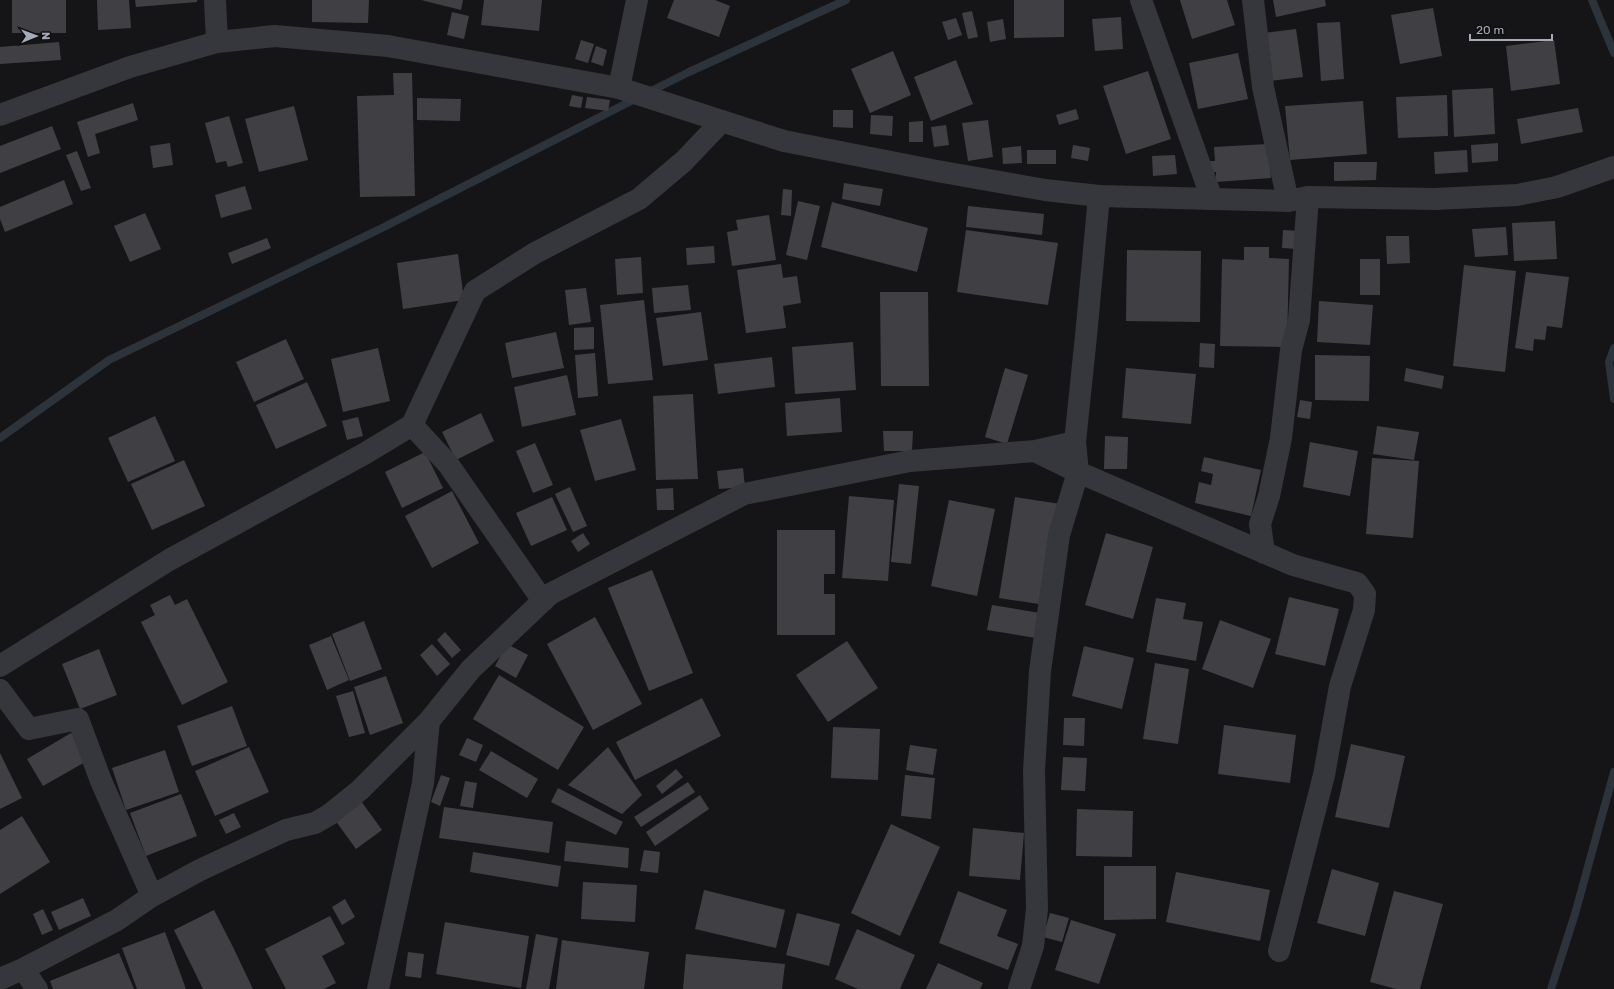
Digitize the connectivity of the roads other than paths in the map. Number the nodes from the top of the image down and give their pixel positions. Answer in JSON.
{"nodes":[{"id":1,"x":215,"y":0,"type":"edge"},
{"id":2,"x":637,"y":0,"type":"edge"},
{"id":3,"x":1141,"y":0,"type":"edge"},
{"id":4,"x":1253,"y":0,"type":"edge"},
{"id":5,"x":217,"y":42,"type":"junction"},
{"id":6,"x":619,"y":88,"type":"junction"},
{"id":7,"x":0,"y":115,"type":"edge"},
{"id":8,"x":722,"y":121,"type":"junction"},
{"id":9,"x":1614,"y":167,"type":"edge"},
{"id":10,"x":1099,"y":196,"type":"junction"},
{"id":11,"x":1212,"y":199,"type":"junction"},
{"id":12,"x":1298,"y":199,"type":"junction"},
{"id":13,"x":412,"y":425,"type":"junction"},
{"id":14,"x":1075,"y":442,"type":"junction"},
{"id":15,"x":1035,"y":451,"type":"junction"},
{"id":16,"x":1078,"y":472,"type":"junction"},
{"id":17,"x":1260,"y":524,"type":"junction"},
{"id":18,"x":1227,"y":537,"type":"junction"},
{"id":19,"x":1264,"y":552,"type":"junction"},
{"id":20,"x":543,"y":600,"type":"junction"},
{"id":21,"x":0,"y":666,"type":"edge"},
{"id":22,"x":0,"y":690,"type":"edge"},
{"id":23,"x":429,"y":721,"type":"junction"},
{"id":24,"x":152,"y":896,"type":"junction"},
{"id":25,"x":1279,"y":951,"type":"dead end"},
{"id":26,"x":23,"y":969,"type":"junction"},
{"id":27,"x":0,"y":979,"type":"edge"},
{"id":28,"x":37,"y":989,"type":"edge"},
{"id":29,"x":378,"y":989,"type":"edge"},
{"id":30,"x":1019,"y":989,"type":"edge"}],
"edges":[{"from":1,"to":5,"type":"street"},
{"from":2,"to":6,"type":"street"},
{"from":3,"to":11,"type":"street"},
{"from":4,"to":12,"type":"street"},
{"from":5,"to":6,"type":"street"},
{"from":5,"to":7,"type":"street"},
{"from":6,"to":8,"type":"street"},
{"from":8,"to":10,"type":"street"},
{"from":8,"to":13,"type":"street"},
{"from":9,"to":12,"type":"street"},
{"from":10,"to":11,"type":"street"},
{"from":10,"to":14,"type":"street"},
{"from":11,"to":12,"type":"street"},
{"from":12,"to":17,"type":"street"},
{"from":13,"to":20,"type":"street"},
{"from":13,"to":21,"type":"street"},
{"from":14,"to":15,"type":"street"},
{"from":14,"to":16,"type":"street"},
{"from":15,"to":16,"type":"street"},
{"from":15,"to":20,"type":"street"},
{"from":16,"to":18,"type":"street"},
{"from":16,"to":30,"type":"street"},
{"from":17,"to":18,"type":"street"},
{"from":17,"to":19,"type":"street"},
{"from":18,"to":19,"type":"street"},
{"from":19,"to":25,"type":"street"},
{"from":20,"to":23,"type":"street"},
{"from":22,"to":24,"type":"street"},
{"from":23,"to":24,"type":"street"},
{"from":23,"to":29,"type":"street"},
{"from":24,"to":26,"type":"street"},
{"from":26,"to":27,"type":"street"},
{"from":26,"to":28,"type":"street"}]}
